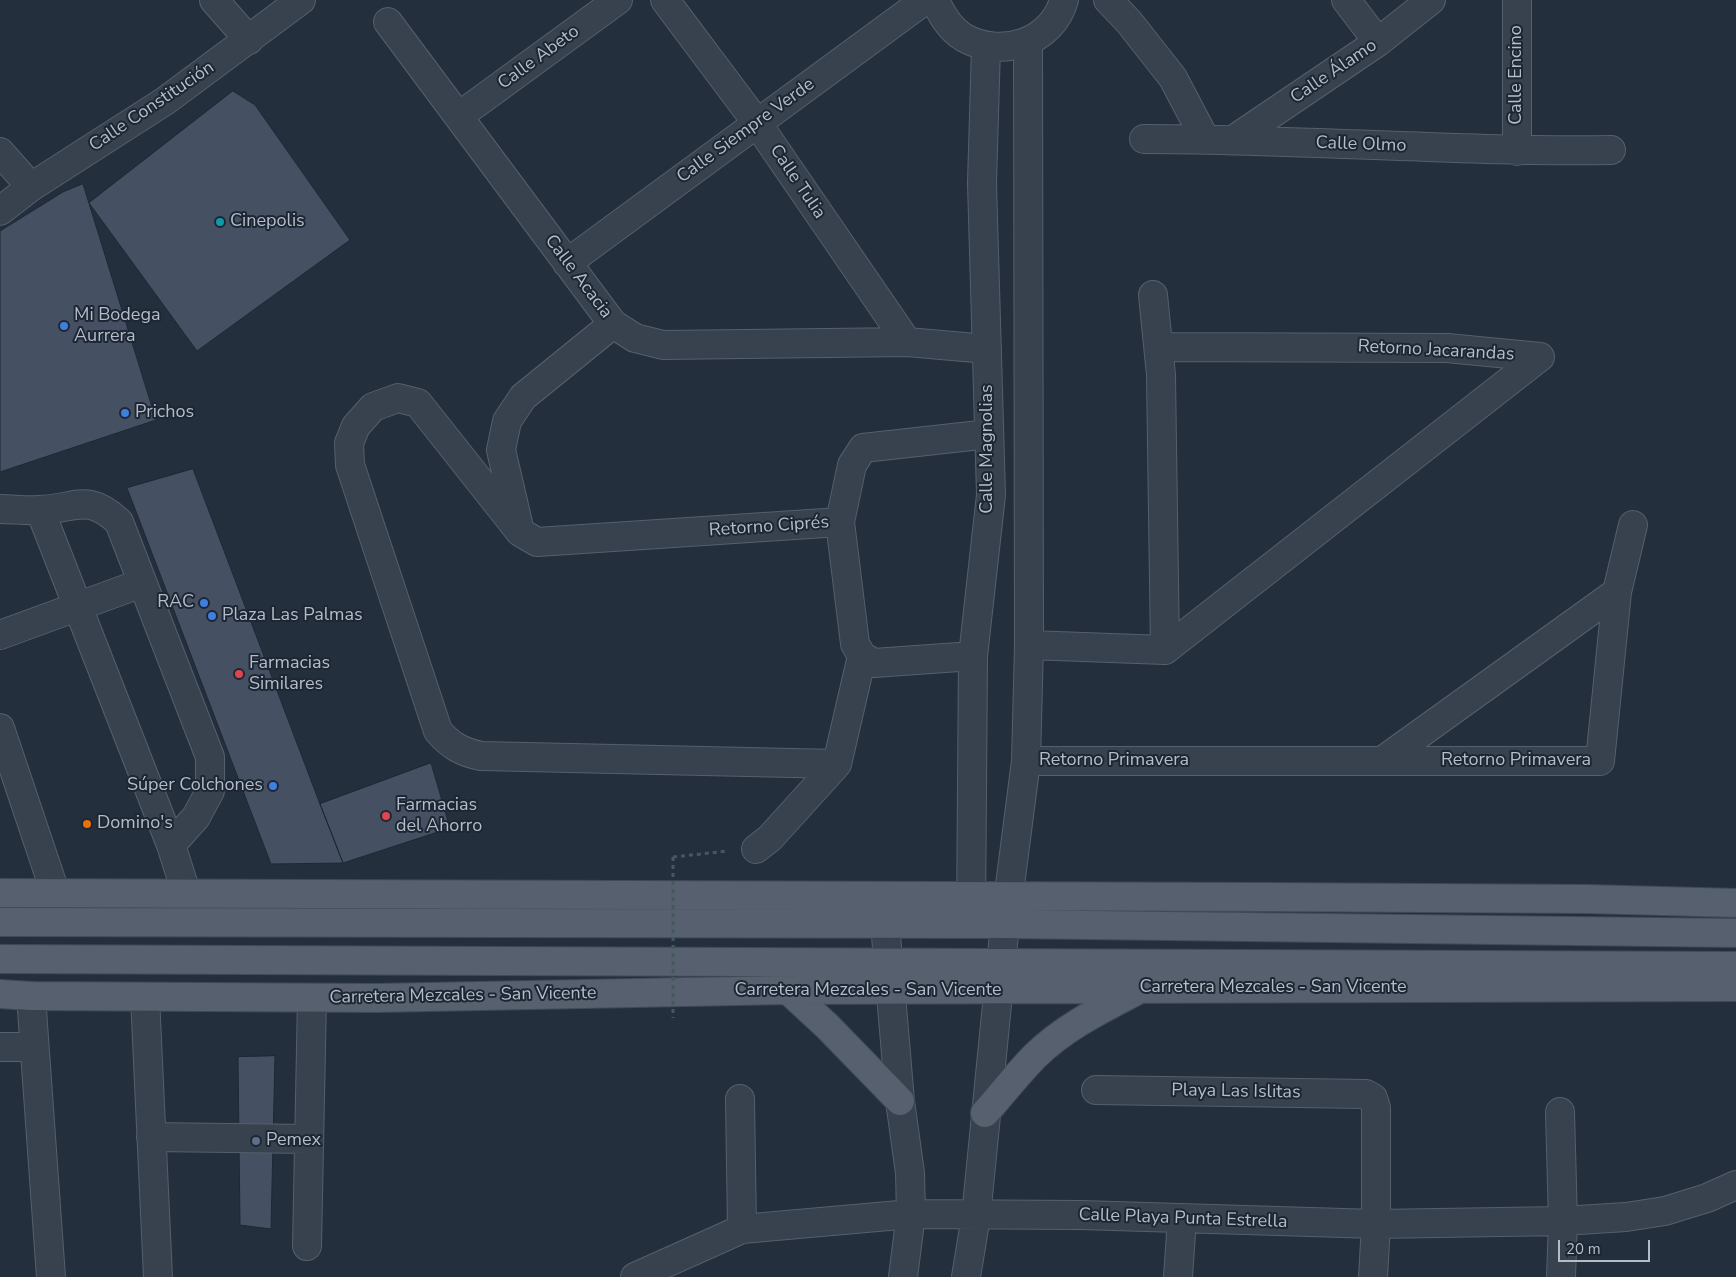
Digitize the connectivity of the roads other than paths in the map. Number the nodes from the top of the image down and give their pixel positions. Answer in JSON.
{"nodes":[{"id":1,"x":214,"y":0,"type":"edge"},
{"id":2,"x":301,"y":0,"type":"edge"},
{"id":3,"x":618,"y":0,"type":"edge"},
{"id":4,"x":665,"y":0,"type":"edge"},
{"id":5,"x":925,"y":0,"type":"edge"},
{"id":6,"x":935,"y":0,"type":"edge"},
{"id":7,"x":1064,"y":0,"type":"edge"},
{"id":8,"x":1108,"y":0,"type":"edge"},
{"id":9,"x":1346,"y":0,"type":"edge"},
{"id":10,"x":1431,"y":0,"type":"edge"},
{"id":11,"x":1517,"y":0,"type":"edge"},
{"id":12,"x":895,"y":9,"type":"edge"},
{"id":13,"x":388,"y":22,"type":"dead end"},
{"id":14,"x":249,"y":40,"type":"junction"},
{"id":15,"x":1028,"y":42,"type":"junction"},
{"id":16,"x":1378,"y":42,"type":"junction"},
{"id":17,"x":986,"y":46,"type":"junction"},
{"id":18,"x":459,"y":116,"type":"junction"},
{"id":19,"x":757,"y":123,"type":"junction"},
{"id":20,"x":1144,"y":139,"type":"dead end"},
{"id":21,"x":1205,"y":139,"type":"junction"},
{"id":22,"x":1233,"y":140,"type":"junction"},
{"id":23,"x":1611,"y":150,"type":"dead end"},
{"id":24,"x":1517,"y":151,"type":"junction"},
{"id":25,"x":0,"y":152,"type":"edge"},
{"id":26,"x":31,"y":187,"type":"junction"},
{"id":27,"x":0,"y":211,"type":"edge"},
{"id":28,"x":567,"y":263,"type":"junction"},
{"id":29,"x":1152,"y":295,"type":"dead end"},
{"id":30,"x":613,"y":324,"type":"junction"},
{"id":31,"x":907,"y":342,"type":"junction"},
{"id":32,"x":1159,"y":347,"type":"junction"},
{"id":33,"x":987,"y":349,"type":"junction"},
{"id":34,"x":989,"y":434,"type":"junction"},
{"id":35,"x":991,"y":495,"type":"junction"},
{"id":36,"x":1029,"y":497,"type":"junction"},
{"id":37,"x":0,"y":509,"type":"edge"},
{"id":38,"x":40,"y":510,"type":"junction"},
{"id":39,"x":840,"y":522,"type":"junction"},
{"id":40,"x":1633,"y":524,"type":"dead end"},
{"id":41,"x":529,"y":537,"type":"junction"},
{"id":42,"x":142,"y":582,"type":"junction"},
{"id":43,"x":1617,"y":592,"type":"junction"},
{"id":44,"x":77,"y":607,"type":"junction"},
{"id":45,"x":0,"y":635,"type":"edge"},
{"id":46,"x":1029,"y":645,"type":"junction"},
{"id":47,"x":1165,"y":650,"type":"junction"},
{"id":48,"x":862,"y":656,"type":"junction"},
{"id":49,"x":973,"y":656,"type":"junction"},
{"id":50,"x":0,"y":728,"type":"edge"},
{"id":51,"x":1026,"y":761,"type":"junction"},
{"id":52,"x":1382,"y":761,"type":"junction"},
{"id":53,"x":837,"y":764,"type":"junction"},
{"id":54,"x":171,"y":845,"type":"junction"},
{"id":55,"x":756,"y":849,"type":"road end"},
{"id":56,"x":55,"y":892,"type":"junction"},
{"id":57,"x":186,"y":892,"type":"junction"},
{"id":58,"x":0,"y":893,"type":"edge"},
{"id":59,"x":972,"y":897,"type":"junction"},
{"id":60,"x":1010,"y":897,"type":"junction"},
{"id":61,"x":1736,"y":903,"type":"edge"},
{"id":62,"x":0,"y":922,"type":"edge"},
{"id":63,"x":162,"y":922,"type":"junction"},
{"id":64,"x":885,"y":924,"type":"junction"},
{"id":65,"x":970,"y":924,"type":"junction"},
{"id":66,"x":1005,"y":924,"type":"junction"},
{"id":67,"x":1736,"y":933,"type":"edge"},
{"id":68,"x":0,"y":959,"type":"edge"},
{"id":69,"x":164,"y":960,"type":"junction"},
{"id":70,"x":889,"y":963,"type":"junction"},
{"id":71,"x":1001,"y":963,"type":"junction"},
{"id":72,"x":1736,"y":966,"type":"edge"},
{"id":73,"x":1736,"y":987,"type":"edge"},
{"id":74,"x":1140,"y":989,"type":"junction"},
{"id":75,"x":788,"y":990,"type":"junction"},
{"id":76,"x":891,"y":990,"type":"junction"},
{"id":77,"x":999,"y":991,"type":"junction"},
{"id":78,"x":0,"y":994,"type":"edge"},
{"id":79,"x":32,"y":996,"type":"junction"},
{"id":80,"x":145,"y":997,"type":"junction"},
{"id":81,"x":312,"y":998,"type":"junction"},
{"id":82,"x":0,"y":1047,"type":"edge"},
{"id":83,"x":34,"y":1047,"type":"junction"},
{"id":84,"x":1096,"y":1090,"type":"dead end"},
{"id":85,"x":740,"y":1099,"type":"dead end"},
{"id":86,"x":900,"y":1101,"type":"junction"},
{"id":87,"x":1560,"y":1112,"type":"dead end"},
{"id":88,"x":985,"y":1113,"type":"junction"},
{"id":89,"x":151,"y":1137,"type":"junction"},
{"id":90,"x":309,"y":1139,"type":"junction"},
{"id":91,"x":1736,"y":1184,"type":"edge"},
{"id":92,"x":911,"y":1214,"type":"junction"},
{"id":93,"x":976,"y":1216,"type":"junction"},
{"id":94,"x":1182,"y":1219,"type":"junction"},
{"id":95,"x":1563,"y":1220,"type":"junction"},
{"id":96,"x":1376,"y":1224,"type":"junction"},
{"id":97,"x":742,"y":1229,"type":"junction"},
{"id":98,"x":307,"y":1246,"type":"dead end"},
{"id":99,"x":51,"y":1277,"type":"edge"},
{"id":100,"x":158,"y":1277,"type":"edge"},
{"id":101,"x":635,"y":1277,"type":"edge"},
{"id":102,"x":904,"y":1277,"type":"edge"},
{"id":103,"x":966,"y":1277,"type":"edge"},
{"id":104,"x":1178,"y":1277,"type":"edge"},
{"id":105,"x":1373,"y":1277,"type":"edge"},
{"id":106,"x":1561,"y":1277,"type":"edge"}],
"edges":[{"from":1,"to":14,"type":"street"},
{"from":2,"to":14,"type":"street","name":"Calle Constitución"},
{"from":3,"to":18,"type":"street","name":"Calle Abeto"},
{"from":4,"to":19,"type":"street","name":"Calle Tulia"},
{"from":5,"to":12,"type":"street","name":"Calle Siempre Verde"},
{"from":6,"to":17,"type":"street"},
{"from":7,"to":15,"type":"street"},
{"from":8,"to":21,"type":"street"},
{"from":9,"to":16,"type":"street"},
{"from":10,"to":16,"type":"street","name":"Calle Álamo"},
{"from":11,"to":24,"type":"street","name":"Calle Encino"},
{"from":12,"to":19,"type":"street","name":"Calle Siempre Verde"},
{"from":13,"to":18,"type":"street","name":"Calle Acacia"},
{"from":14,"to":26,"type":"street","name":"Calle Constitución"},
{"from":15,"to":17,"type":"street"},
{"from":15,"to":36,"type":"street"},
{"from":16,"to":22,"type":"street","name":"Calle Álamo"},
{"from":17,"to":33,"type":"street","name":"Calle Magnolias"},
{"from":18,"to":28,"type":"street","name":"Calle Acacia"},
{"from":19,"to":28,"type":"street","name":"Calle Siempre Verde"},
{"from":19,"to":31,"type":"street","name":"Calle Tulia"},
{"from":20,"to":21,"type":"street","name":"Calle Olmo"},
{"from":21,"to":22,"type":"street","name":"Calle Olmo"},
{"from":22,"to":24,"type":"street","name":"Calle Olmo"},
{"from":23,"to":24,"type":"street","name":"Calle Olmo"},
{"from":25,"to":26,"type":"street"},
{"from":26,"to":27,"type":"street","name":"Calle Constitución"},
{"from":28,"to":30,"type":"street","name":"Calle Acacia"},
{"from":29,"to":32,"type":"street"},
{"from":30,"to":31,"type":"street","name":"Calle Acacia"},
{"from":30,"to":41,"type":"street"},
{"from":31,"to":33,"type":"street","name":"Calle Acacia"},
{"from":32,"to":47,"type":"street"},
{"from":32,"to":47,"type":"street","name":"Retorno Jacarandas"},
{"from":33,"to":34,"type":"street","name":"Calle Magnolias"},
{"from":34,"to":35,"type":"street","name":"Calle Magnolias"},
{"from":34,"to":39,"type":"street"},
{"from":35,"to":36,"type":"street"},
{"from":35,"to":49,"type":"street","name":"Calle Magnolias"},
{"from":36,"to":46,"type":"street"},
{"from":37,"to":38,"type":"street"},
{"from":38,"to":42,"type":"street"},
{"from":38,"to":44,"type":"street"},
{"from":39,"to":41,"type":"street","name":"Retorno Ciprés"},
{"from":39,"to":48,"type":"street","name":"Retorno Ciprés"},
{"from":40,"to":43,"type":"street","name":"Retorno Primavera"},
{"from":41,"to":53,"type":"street"},
{"from":42,"to":44,"type":"street"},
{"from":42,"to":54,"type":"street"},
{"from":43,"to":52,"type":"street","name":"Retorno Primavera"},
{"from":43,"to":52,"type":"street","name":"Retorno Primavera"},
{"from":44,"to":45,"type":"street"},
{"from":44,"to":54,"type":"street"},
{"from":46,"to":47,"type":"street"},
{"from":46,"to":51,"type":"street"},
{"from":48,"to":49,"type":"street"},
{"from":48,"to":53,"type":"street"},
{"from":49,"to":59,"type":"street","name":"Calle Magnolias"},
{"from":50,"to":56,"type":"street"},
{"from":51,"to":52,"type":"street","name":"Retorno Primavera"},
{"from":51,"to":60,"type":"street"},
{"from":53,"to":55,"type":"street"},
{"from":54,"to":57,"type":"street"},
{"from":56,"to":57,"type":"main road"},
{"from":56,"to":58,"type":"main road"},
{"from":57,"to":59,"type":"main road"},
{"from":59,"to":60,"type":"main road"},
{"from":59,"to":65,"type":"street","name":"Calle Magnolias"},
{"from":60,"to":61,"type":"main road"},
{"from":60,"to":66,"type":"street"},
{"from":62,"to":63,"type":"main road"},
{"from":63,"to":64,"type":"main road"},
{"from":63,"to":69,"type":"main road"},
{"from":64,"to":65,"type":"main road"},
{"from":64,"to":70,"type":"street"},
{"from":65,"to":66,"type":"main road"},
{"from":66,"to":67,"type":"main road"},
{"from":66,"to":71,"type":"street"},
{"from":68,"to":69,"type":"main road","name":"Carretera Mezcales - San Vicente"},
{"from":69,"to":70,"type":"main road","name":"Carretera Mezcales - San Vicente"},
{"from":70,"to":71,"type":"main road","name":"Carretera Mezcales - San Vicente"},
{"from":70,"to":76,"type":"street"},
{"from":71,"to":72,"type":"main road","name":"Carretera Mezcales - San Vicente"},
{"from":71,"to":77,"type":"street"},
{"from":73,"to":74,"type":"main road","name":"Carretera Mezcales - San Vicente"},
{"from":74,"to":77,"type":"main road","name":"Carretera Mezcales - San Vicente"},
{"from":74,"to":88,"type":"main road"},
{"from":75,"to":76,"type":"main road","name":"Carretera Mezcales - San Vicente"},
{"from":75,"to":81,"type":"main road","name":"Carretera Mezcales - San Vicente"},
{"from":75,"to":86,"type":"main road"},
{"from":76,"to":77,"type":"main road","name":"Carretera Mezcales - San Vicente"},
{"from":76,"to":86,"type":"street"},
{"from":77,"to":88,"type":"street"},
{"from":78,"to":79,"type":"main road","name":"Carretera Mezcales - San Vicente"},
{"from":79,"to":80,"type":"main road","name":"Carretera Mezcales - San Vicente"},
{"from":79,"to":83,"type":"street"},
{"from":80,"to":81,"type":"main road","name":"Carretera Mezcales - San Vicente"},
{"from":80,"to":89,"type":"street"},
{"from":81,"to":90,"type":"street"},
{"from":82,"to":83,"type":"street"},
{"from":83,"to":99,"type":"street"},
{"from":84,"to":96,"type":"street","name":"Playa Las Islitas"},
{"from":85,"to":97,"type":"street"},
{"from":86,"to":92,"type":"street"},
{"from":87,"to":95,"type":"street"},
{"from":88,"to":93,"type":"street"},
{"from":89,"to":90,"type":"street"},
{"from":89,"to":100,"type":"street"},
{"from":90,"to":98,"type":"street"},
{"from":91,"to":95,"type":"street","name":"Calle Playa Punta Estrella"},
{"from":92,"to":93,"type":"street","name":"Calle Playa Punta Estrella"},
{"from":92,"to":97,"type":"street","name":"Calle Playa Punta Estrella"},
{"from":92,"to":102,"type":"street"},
{"from":93,"to":94,"type":"street","name":"Calle Playa Punta Estrella"},
{"from":93,"to":103,"type":"street"},
{"from":94,"to":96,"type":"street","name":"Calle Playa Punta Estrella"},
{"from":94,"to":104,"type":"street"},
{"from":95,"to":96,"type":"street","name":"Calle Playa Punta Estrella"},
{"from":95,"to":106,"type":"street"},
{"from":96,"to":105,"type":"street"},
{"from":97,"to":101,"type":"street","name":"Calle Playa Punta Estrella"}]}
